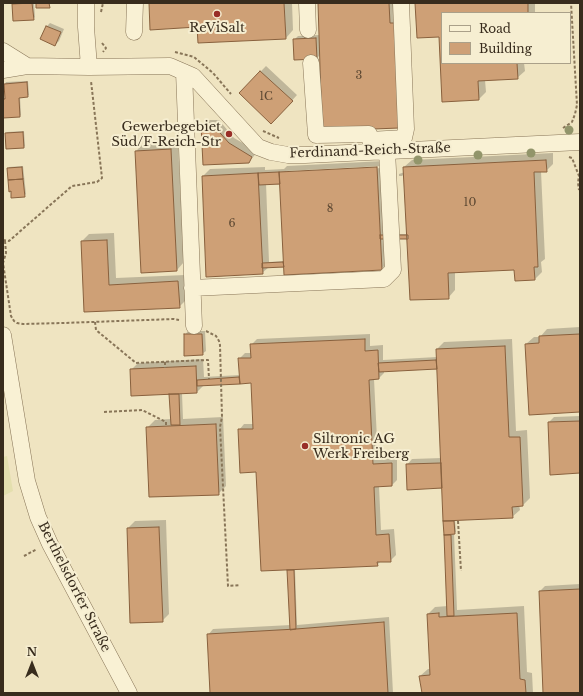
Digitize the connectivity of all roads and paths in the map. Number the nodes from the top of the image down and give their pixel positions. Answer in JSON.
{"nodes":[{"id":1,"x":86,"y":3,"type":"edge"},
{"id":2,"x":135,"y":3,"type":"edge"},
{"id":3,"x":306,"y":3,"type":"edge"},
{"id":4,"x":401,"y":3,"type":"edge"},
{"id":5,"x":571,"y":3,"type":"edge"},
{"id":6,"x":308,"y":30,"type":"dead end"},
{"id":7,"x":134,"y":32,"type":"dead end"},
{"id":8,"x":3,"y":51,"type":"edge"},
{"id":9,"x":311,"y":63,"type":"dead end"},
{"id":10,"x":27,"y":66,"type":"junction"},
{"id":11,"x":89,"y":68,"type":"junction"},
{"id":12,"x":3,"y":70,"type":"edge"},
{"id":13,"x":184,"y":72,"type":"junction"},
{"id":14,"x":556,"y":128,"type":"dead end"},
{"id":15,"x":316,"y":135,"type":"junction"},
{"id":16,"x":580,"y":142,"type":"edge"},
{"id":17,"x":387,"y":151,"type":"junction"},
{"id":18,"x":317,"y":155,"type":"junction"},
{"id":19,"x":568,"y":156,"type":"dead end"},
{"id":20,"x":579,"y":190,"type":"dead end"},
{"id":21,"x":4,"y":241,"type":"edge"},
{"id":22,"x":192,"y":288,"type":"junction"},
{"id":23,"x":95,"y":322,"type":"junction"},
{"id":24,"x":194,"y":326,"type":"junction"},
{"id":25,"x":3,"y":335,"type":"edge"},
{"id":26,"x":165,"y":362,"type":"junction"},
{"id":27,"x":165,"y":368,"type":"dead end"},
{"id":28,"x":208,"y":379,"type":"dead end"},
{"id":29,"x":104,"y":412,"type":"dead end"},
{"id":30,"x":166,"y":426,"type":"dead end"},
{"id":31,"x":458,"y":520,"type":"dead end"},
{"id":32,"x":461,"y":571,"type":"dead end"},
{"id":33,"x":240,"y":585,"type":"dead end"},
{"id":34,"x":129,"y":693,"type":"edge"}],
"edges":[{"from":1,"to":11,"type":"street"},
{"from":2,"to":7,"type":"street"},
{"from":3,"to":6,"type":"street"},
{"from":4,"to":15,"type":"street"},
{"from":5,"to":14,"type":"path"},
{"from":8,"to":10,"type":"street"},
{"from":9,"to":15,"type":"street"},
{"from":10,"to":11,"type":"street","name":"Ferdinand-Reich-Straße"},
{"from":10,"to":12,"type":"street","name":"Ferdinand-Reich-Straße"},
{"from":11,"to":13,"type":"street","name":"Ferdinand-Reich-Straße"},
{"from":11,"to":21,"type":"path"},
{"from":13,"to":18,"type":"street","name":"Ferdinand-Reich-Straße"},
{"from":13,"to":22,"type":"street"},
{"from":15,"to":18,"type":"street"},
{"from":16,"to":17,"type":"street","name":"Ferdinand-Reich-Straße"},
{"from":17,"to":18,"type":"street","name":"Ferdinand-Reich-Straße"},
{"from":17,"to":22,"type":"street"},
{"from":19,"to":20,"type":"path"},
{"from":21,"to":23,"type":"path"},
{"from":22,"to":24,"type":"street"},
{"from":23,"to":24,"type":"path"},
{"from":23,"to":26,"type":"path"},
{"from":24,"to":33,"type":"path"},
{"from":25,"to":34,"type":"street","name":"Berthelsdorfer Straße"},
{"from":26,"to":27,"type":"path"},
{"from":26,"to":28,"type":"path"},
{"from":29,"to":30,"type":"path"},
{"from":31,"to":32,"type":"path"}]}
